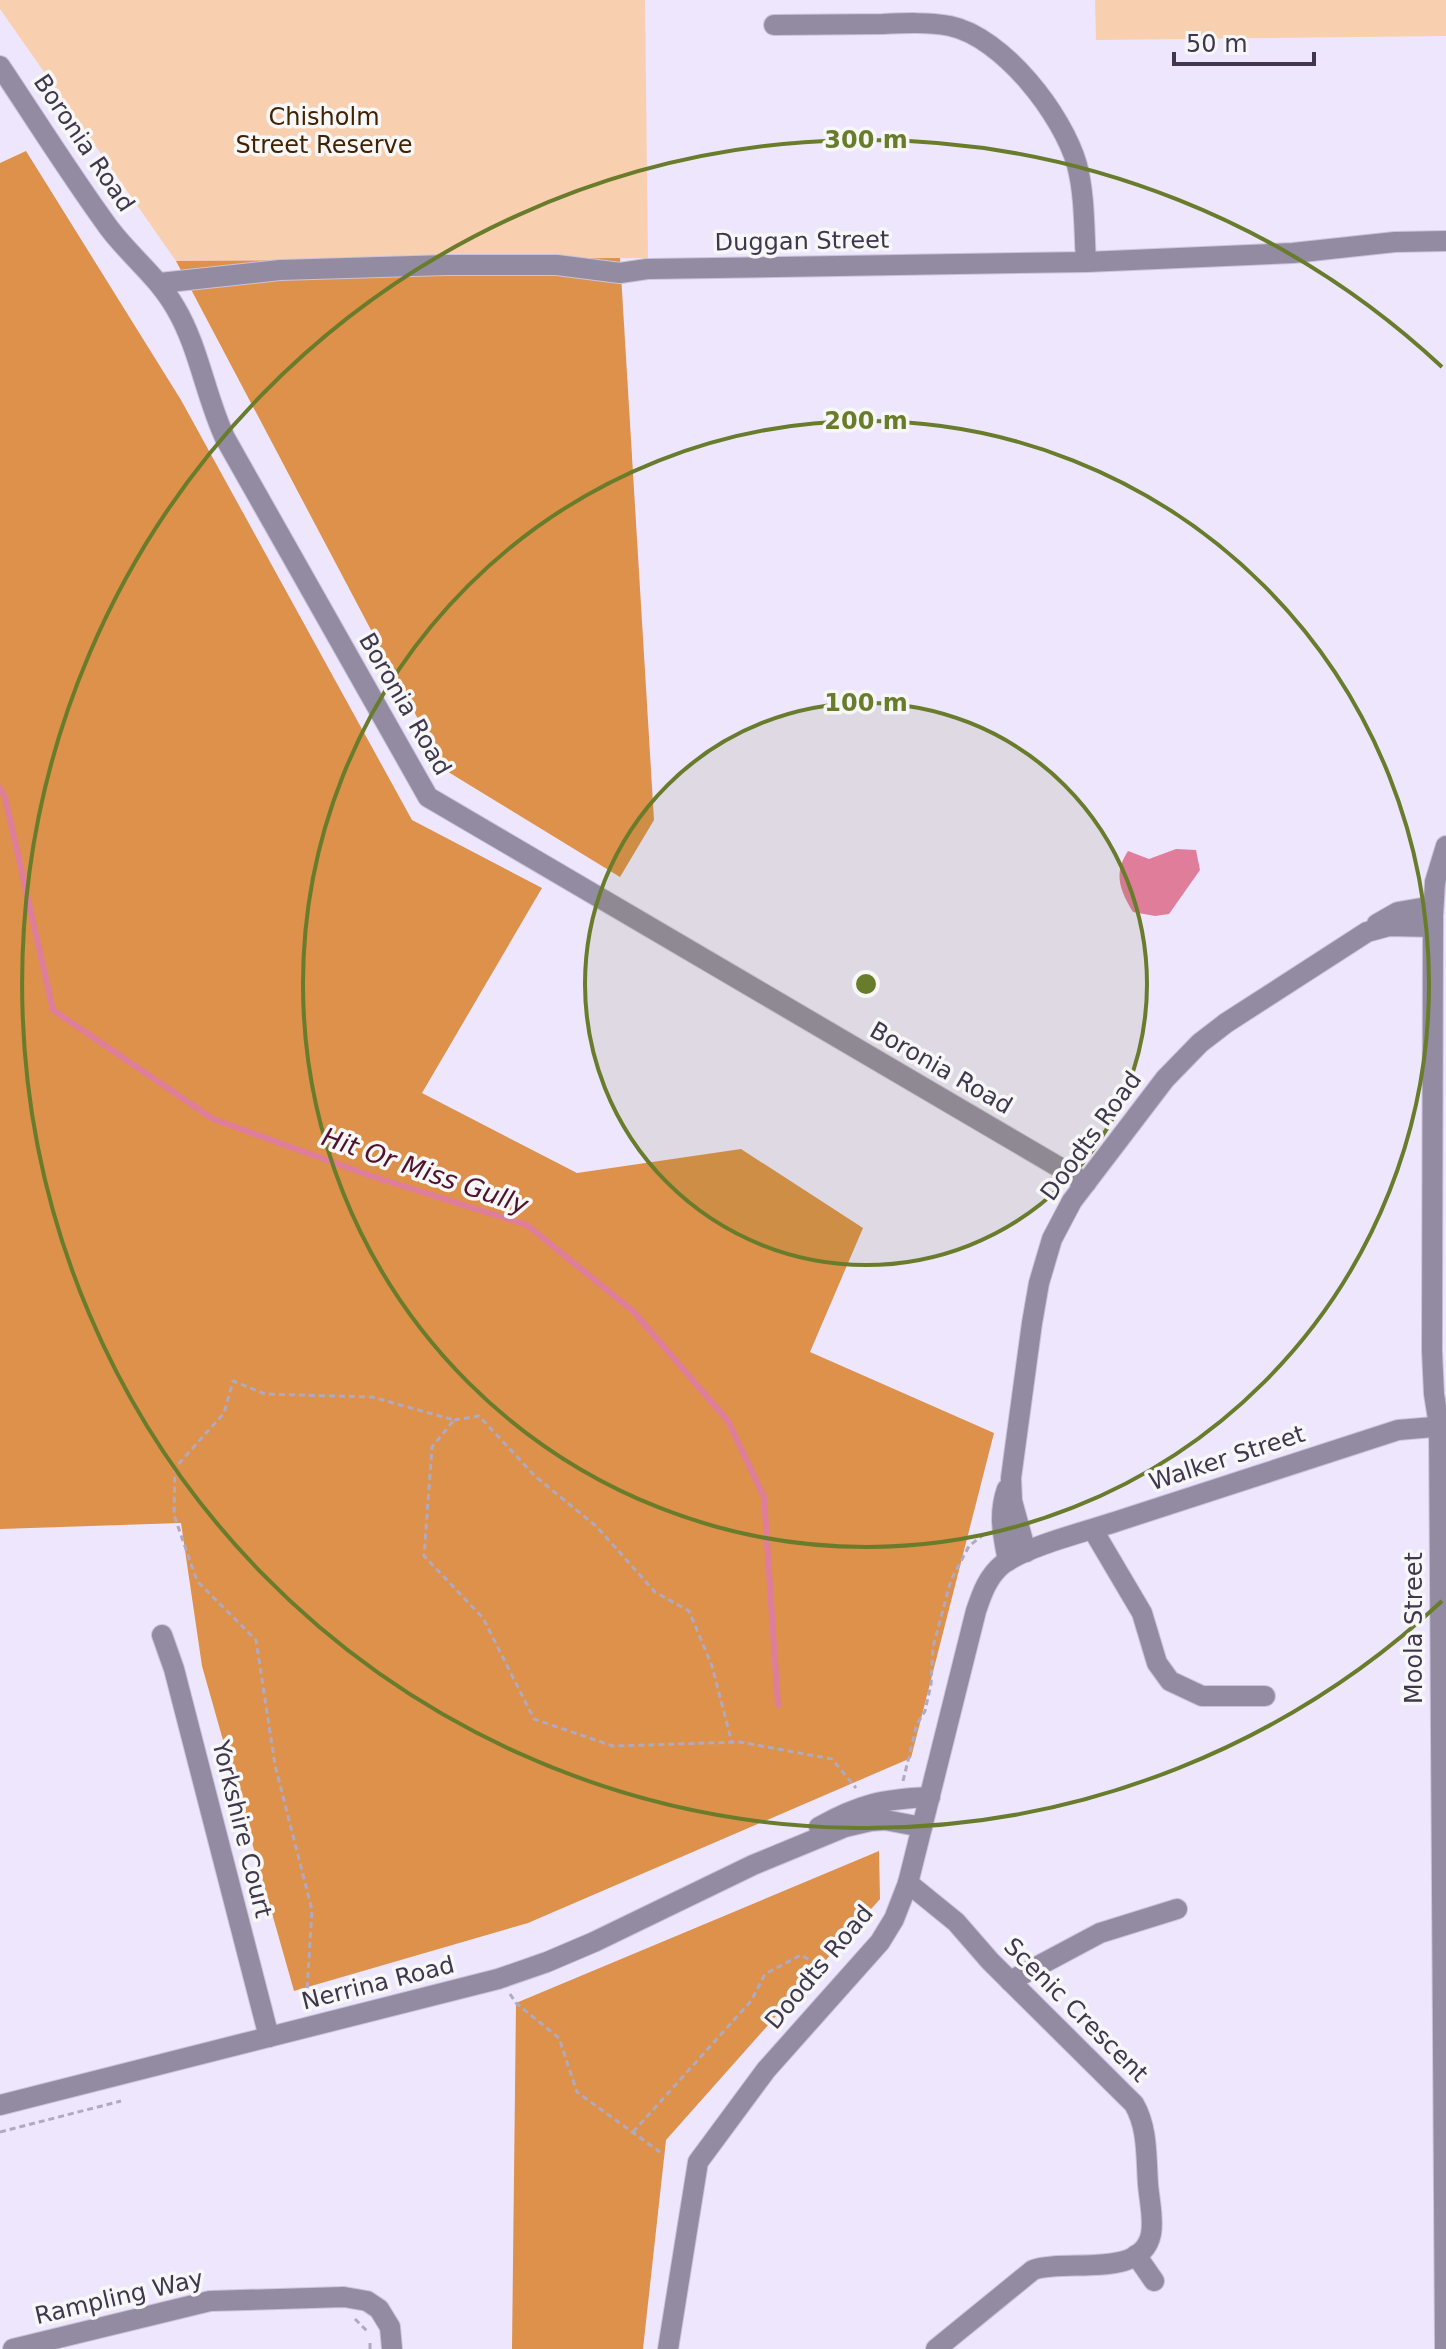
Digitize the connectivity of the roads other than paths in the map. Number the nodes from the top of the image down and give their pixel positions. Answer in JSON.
{"nodes":[{"id":1,"x":774,"y":25,"type":"dead end"},
{"id":2,"x":0,"y":66,"type":"edge"},
{"id":3,"x":1446,"y":241,"type":"edge"},
{"id":4,"x":1086,"y":262,"type":"junction"},
{"id":5,"x":160,"y":283,"type":"junction"},
{"id":6,"x":1446,"y":846,"type":"edge"},
{"id":7,"x":1441,"y":879,"type":"edge"},
{"id":8,"x":1433,"y":917,"type":"junction"},
{"id":9,"x":1086,"y":1183,"type":"junction"},
{"id":10,"x":1442,"y":1426,"type":"edge"},
{"id":11,"x":1013,"y":1466,"type":"junction"},
{"id":12,"x":1093,"y":1530,"type":"junction"},
{"id":13,"x":1017,"y":1556,"type":"junction"},
{"id":14,"x":162,"y":1635,"type":"dead end"},
{"id":15,"x":1265,"y":1696,"type":"dead end"},
{"id":16,"x":930,"y":1797,"type":"junction"},
{"id":17,"x":922,"y":1827,"type":"junction"},
{"id":18,"x":753,"y":1865,"type":"junction"},
{"id":19,"x":908,"y":1883,"type":"junction"},
{"id":20,"x":1177,"y":1909,"type":"dead end"},
{"id":21,"x":1010,"y":1981,"type":"junction"},
{"id":22,"x":1445,"y":2007,"type":"edge"},
{"id":23,"x":269,"y":2037,"type":"junction"},
{"id":24,"x":0,"y":2105,"type":"edge"},
{"id":25,"x":1445,"y":2238,"type":"edge"},
{"id":26,"x":1136,"y":2255,"type":"junction"},
{"id":27,"x":1154,"y":2281,"type":"dead end"},
{"id":28,"x":13,"y":2349,"type":"edge"},
{"id":29,"x":392,"y":2349,"type":"edge"},
{"id":30,"x":668,"y":2349,"type":"edge"},
{"id":31,"x":936,"y":2349,"type":"edge"},
{"id":32,"x":1445,"y":2349,"type":"edge"}],
"edges":[{"from":1,"to":4,"type":"street"},
{"from":2,"to":5,"type":"street","name":"Boronia Road"},
{"from":3,"to":4,"type":"street","name":"Duggan Street"},
{"from":4,"to":5,"type":"street","name":"Duggan Street"},
{"from":5,"to":9,"type":"street","name":"Boronia Road"},
{"from":6,"to":7,"type":"street","name":"Moola Street"},
{"from":7,"to":8,"type":"street","name":"Moola Street"},
{"from":8,"to":9,"type":"street","name":"Doodts Road"},
{"from":8,"to":10,"type":"street","name":"Moola Street"},
{"from":9,"to":11,"type":"street","name":"Doodts Road"},
{"from":10,"to":12,"type":"street","name":"Walker Street"},
{"from":10,"to":22,"type":"street","name":"Moola Street"},
{"from":11,"to":13,"type":"street","name":"Doodts Road"},
{"from":11,"to":13,"type":"street","name":"Doodts Road"},
{"from":12,"to":13,"type":"street","name":"Walker Street"},
{"from":12,"to":15,"type":"street"},
{"from":13,"to":16,"type":"street","name":"Doodts Road"},
{"from":14,"to":23,"type":"street","name":"Yorkshire Court"},
{"from":16,"to":17,"type":"street","name":"Doodts Road"},
{"from":16,"to":18,"type":"street","name":"Nerrina Road"},
{"from":17,"to":18,"type":"street","name":"Nerrina Road"},
{"from":17,"to":19,"type":"street","name":"Doodts Road"},
{"from":18,"to":23,"type":"street","name":"Nerrina Road"},
{"from":19,"to":21,"type":"street","name":"Scenic Crescent"},
{"from":19,"to":30,"type":"street","name":"Doodts Road"},
{"from":20,"to":21,"type":"street"},
{"from":21,"to":26,"type":"street","name":"Scenic Crescent"},
{"from":22,"to":25,"type":"street","name":"Moola Street"},
{"from":23,"to":24,"type":"street","name":"Nerrina Road"},
{"from":25,"to":32,"type":"street","name":"Moola Street"},
{"from":26,"to":27,"type":"street"},
{"from":26,"to":31,"type":"street"},
{"from":28,"to":29,"type":"street","name":"Rampling Way"}]}
